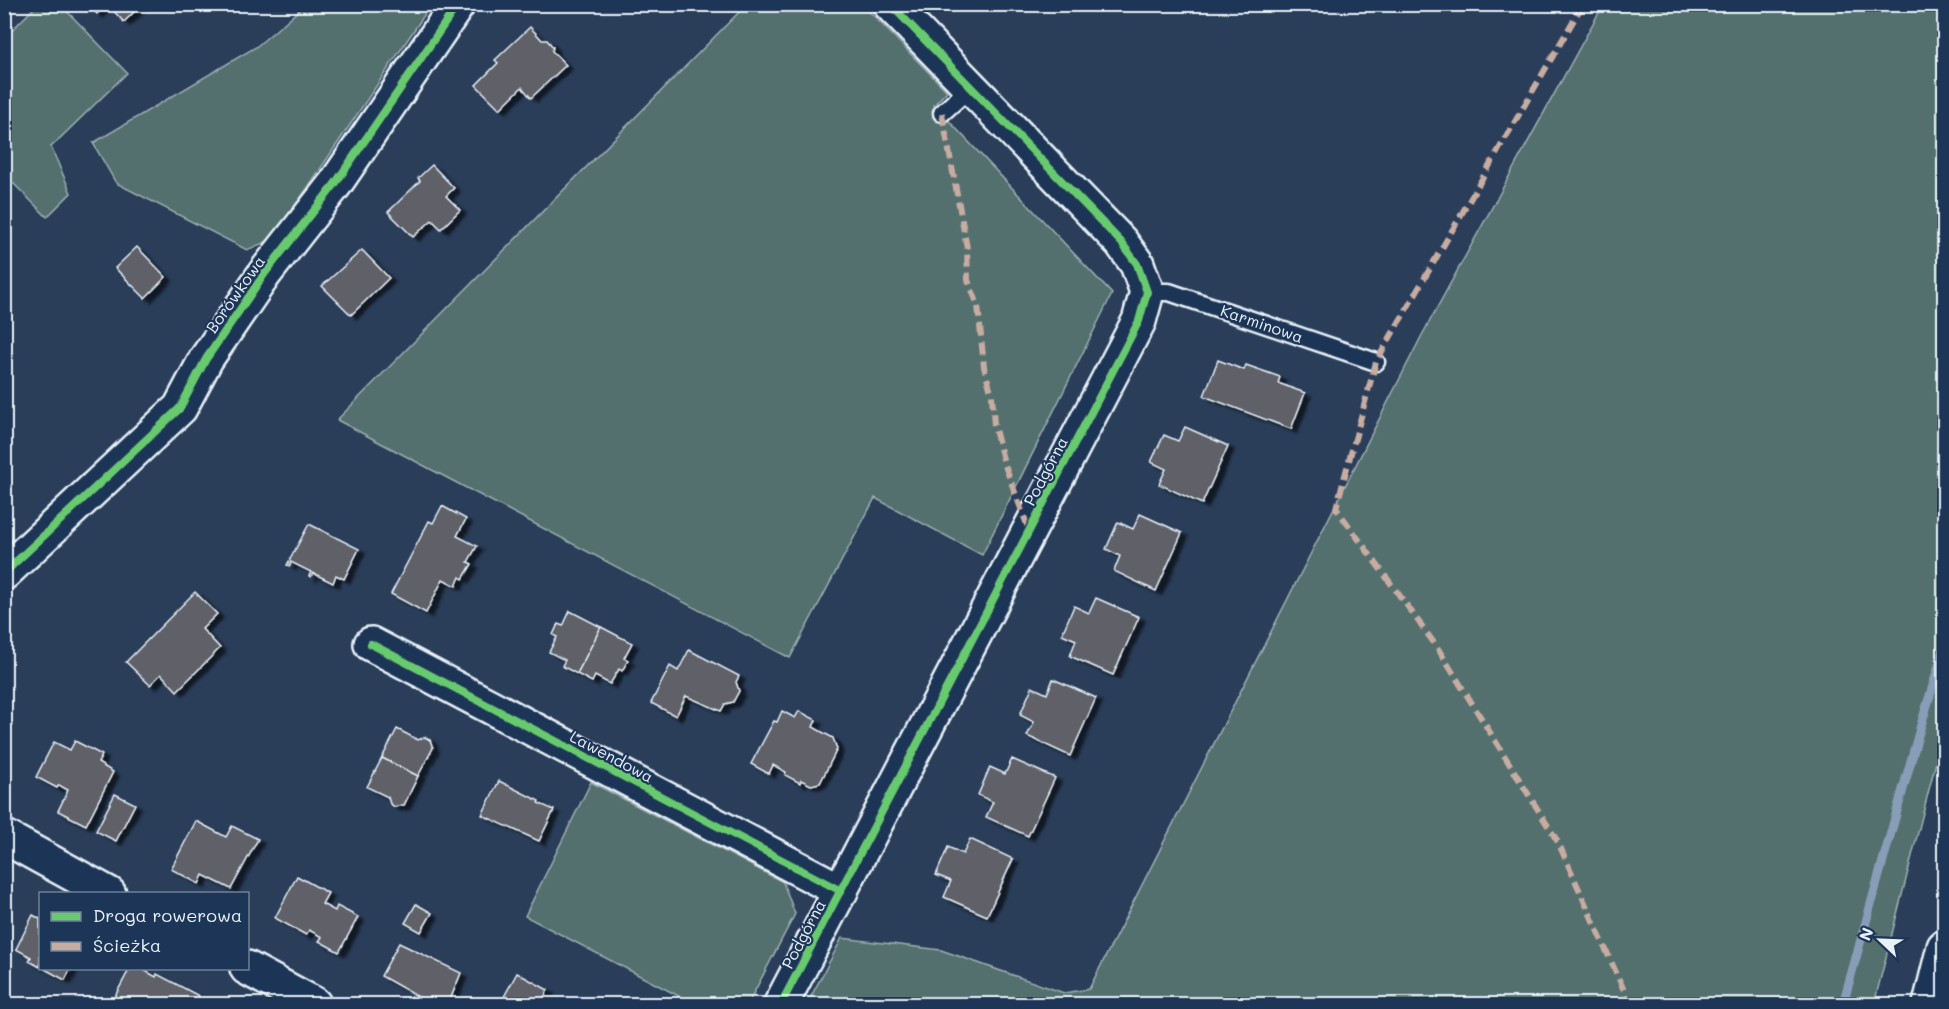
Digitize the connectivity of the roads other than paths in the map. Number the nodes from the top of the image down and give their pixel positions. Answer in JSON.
{"nodes":[{"id":1,"x":458,"y":4,"type":"edge"},
{"id":2,"x":890,"y":4,"type":"edge"},
{"id":3,"x":971,"y":87,"type":"junction"},
{"id":4,"x":942,"y":113,"type":"dead end"},
{"id":5,"x":1147,"y":292,"type":"junction"},
{"id":6,"x":1376,"y":362,"type":"dead end"},
{"id":7,"x":4,"y":573,"type":"edge"},
{"id":8,"x":370,"y":644,"type":"dead end"},
{"id":9,"x":5,"y":837,"type":"edge"},
{"id":10,"x":841,"y":891,"type":"junction"},
{"id":11,"x":105,"y":892,"type":"edge"},
{"id":12,"x":1944,"y":947,"type":"edge"},
{"id":13,"x":249,"y":970,"type":"edge"},
{"id":14,"x":314,"y":1005,"type":"edge"},
{"id":15,"x":781,"y":1005,"type":"edge"},
{"id":16,"x":1930,"y":1005,"type":"edge"}],
"edges":[{"from":1,"to":7,"type":"main road","name":"Borówkowa"},
{"from":2,"to":3,"type":"main road"},
{"from":3,"to":4,"type":"lane"},
{"from":3,"to":5,"type":"main road"},
{"from":5,"to":6,"type":"lane","name":"Karminowa"},
{"from":5,"to":10,"type":"main road","name":"Podgórna"},
{"from":8,"to":10,"type":"main road","name":"Lawendowa"},
{"from":9,"to":11,"type":"main road"},
{"from":10,"to":15,"type":"main road","name":"Podgórna"},
{"from":12,"to":16,"type":"main road"},
{"from":13,"to":14,"type":"main road"}]}
